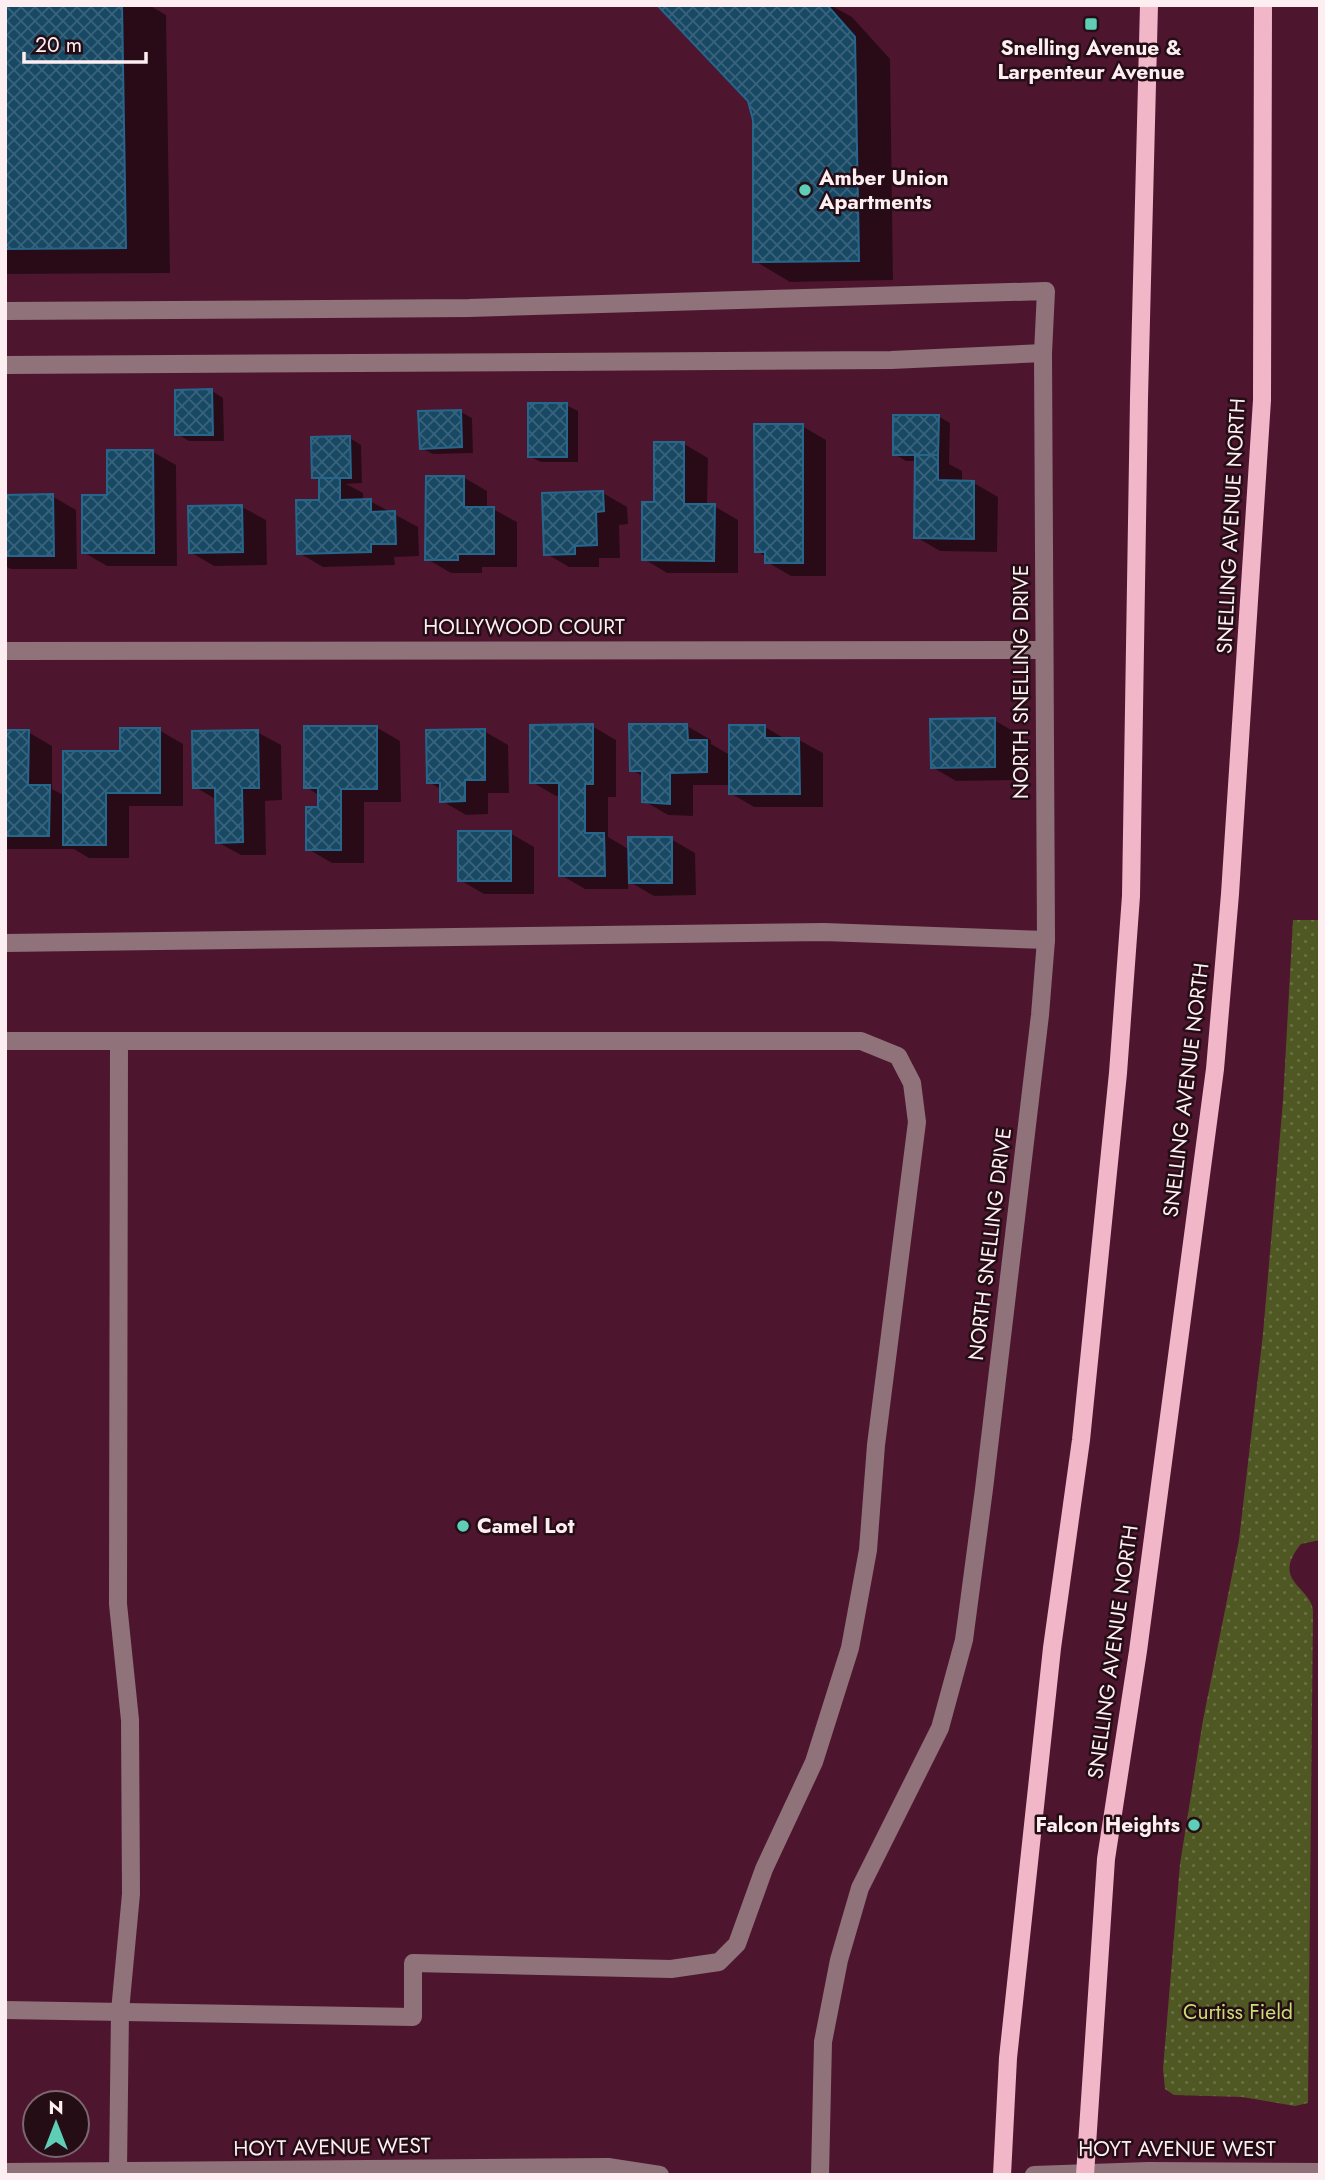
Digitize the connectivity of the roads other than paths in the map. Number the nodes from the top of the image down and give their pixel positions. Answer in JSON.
{"nodes":[{"id":1,"x":1149,"y":5,"type":"edge"},
{"id":2,"x":1263,"y":5,"type":"edge"},
{"id":3,"x":5,"y":312,"type":"edge"},
{"id":4,"x":1043,"y":353,"type":"junction"},
{"id":5,"x":5,"y":365,"type":"edge"},
{"id":6,"x":1043,"y":650,"type":"junction"},
{"id":7,"x":5,"y":651,"type":"edge"},
{"id":8,"x":1046,"y":940,"type":"junction"},
{"id":9,"x":5,"y":943,"type":"edge"},
{"id":10,"x":5,"y":1041,"type":"edge"},
{"id":11,"x":119,"y":1042,"type":"junction"},
{"id":12,"x":5,"y":2010,"type":"edge"},
{"id":13,"x":120,"y":2011,"type":"junction"},
{"id":14,"x":118,"y":2171,"type":"junction"},
{"id":15,"x":5,"y":2172,"type":"edge"},
{"id":16,"x":329,"y":2172,"type":"edge"},
{"id":17,"x":1320,"y":2172,"type":"edge"},
{"id":18,"x":1085,"y":2173,"type":"edge"},
{"id":19,"x":660,"y":2175,"type":"edge"},
{"id":20,"x":820,"y":2175,"type":"edge"},
{"id":21,"x":1002,"y":2175,"type":"edge"},
{"id":22,"x":1034,"y":2175,"type":"edge"}],
"edges":[{"from":1,"to":21,"type":"main road"},
{"from":2,"to":18,"type":"main road","name":"SNELLING AVENUE NORTH"},
{"from":3,"to":4,"type":"street","name":"NORTH SNELLING DRIVE"},
{"from":4,"to":5,"type":"street"},
{"from":4,"to":6,"type":"street","name":"NORTH SNELLING DRIVE"},
{"from":6,"to":7,"type":"street","name":"HOLLYWOOD COURT"},
{"from":6,"to":8,"type":"street","name":"NORTH SNELLING DRIVE"},
{"from":8,"to":9,"type":"street"},
{"from":8,"to":20,"type":"street","name":"NORTH SNELLING DRIVE"},
{"from":10,"to":11,"type":"street"},
{"from":11,"to":13,"type":"street"},
{"from":11,"to":13,"type":"street"},
{"from":12,"to":13,"type":"street"},
{"from":13,"to":14,"type":"street"},
{"from":14,"to":15,"type":"street","name":"HOYT AVENUE WEST"},
{"from":14,"to":16,"type":"street","name":"HOYT AVENUE WEST"},
{"from":16,"to":19,"type":"street","name":"HOYT AVENUE WEST"},
{"from":17,"to":18,"type":"street","name":"HOYT AVENUE WEST"},
{"from":18,"to":22,"type":"street","name":"HOYT AVENUE WEST"}]}
